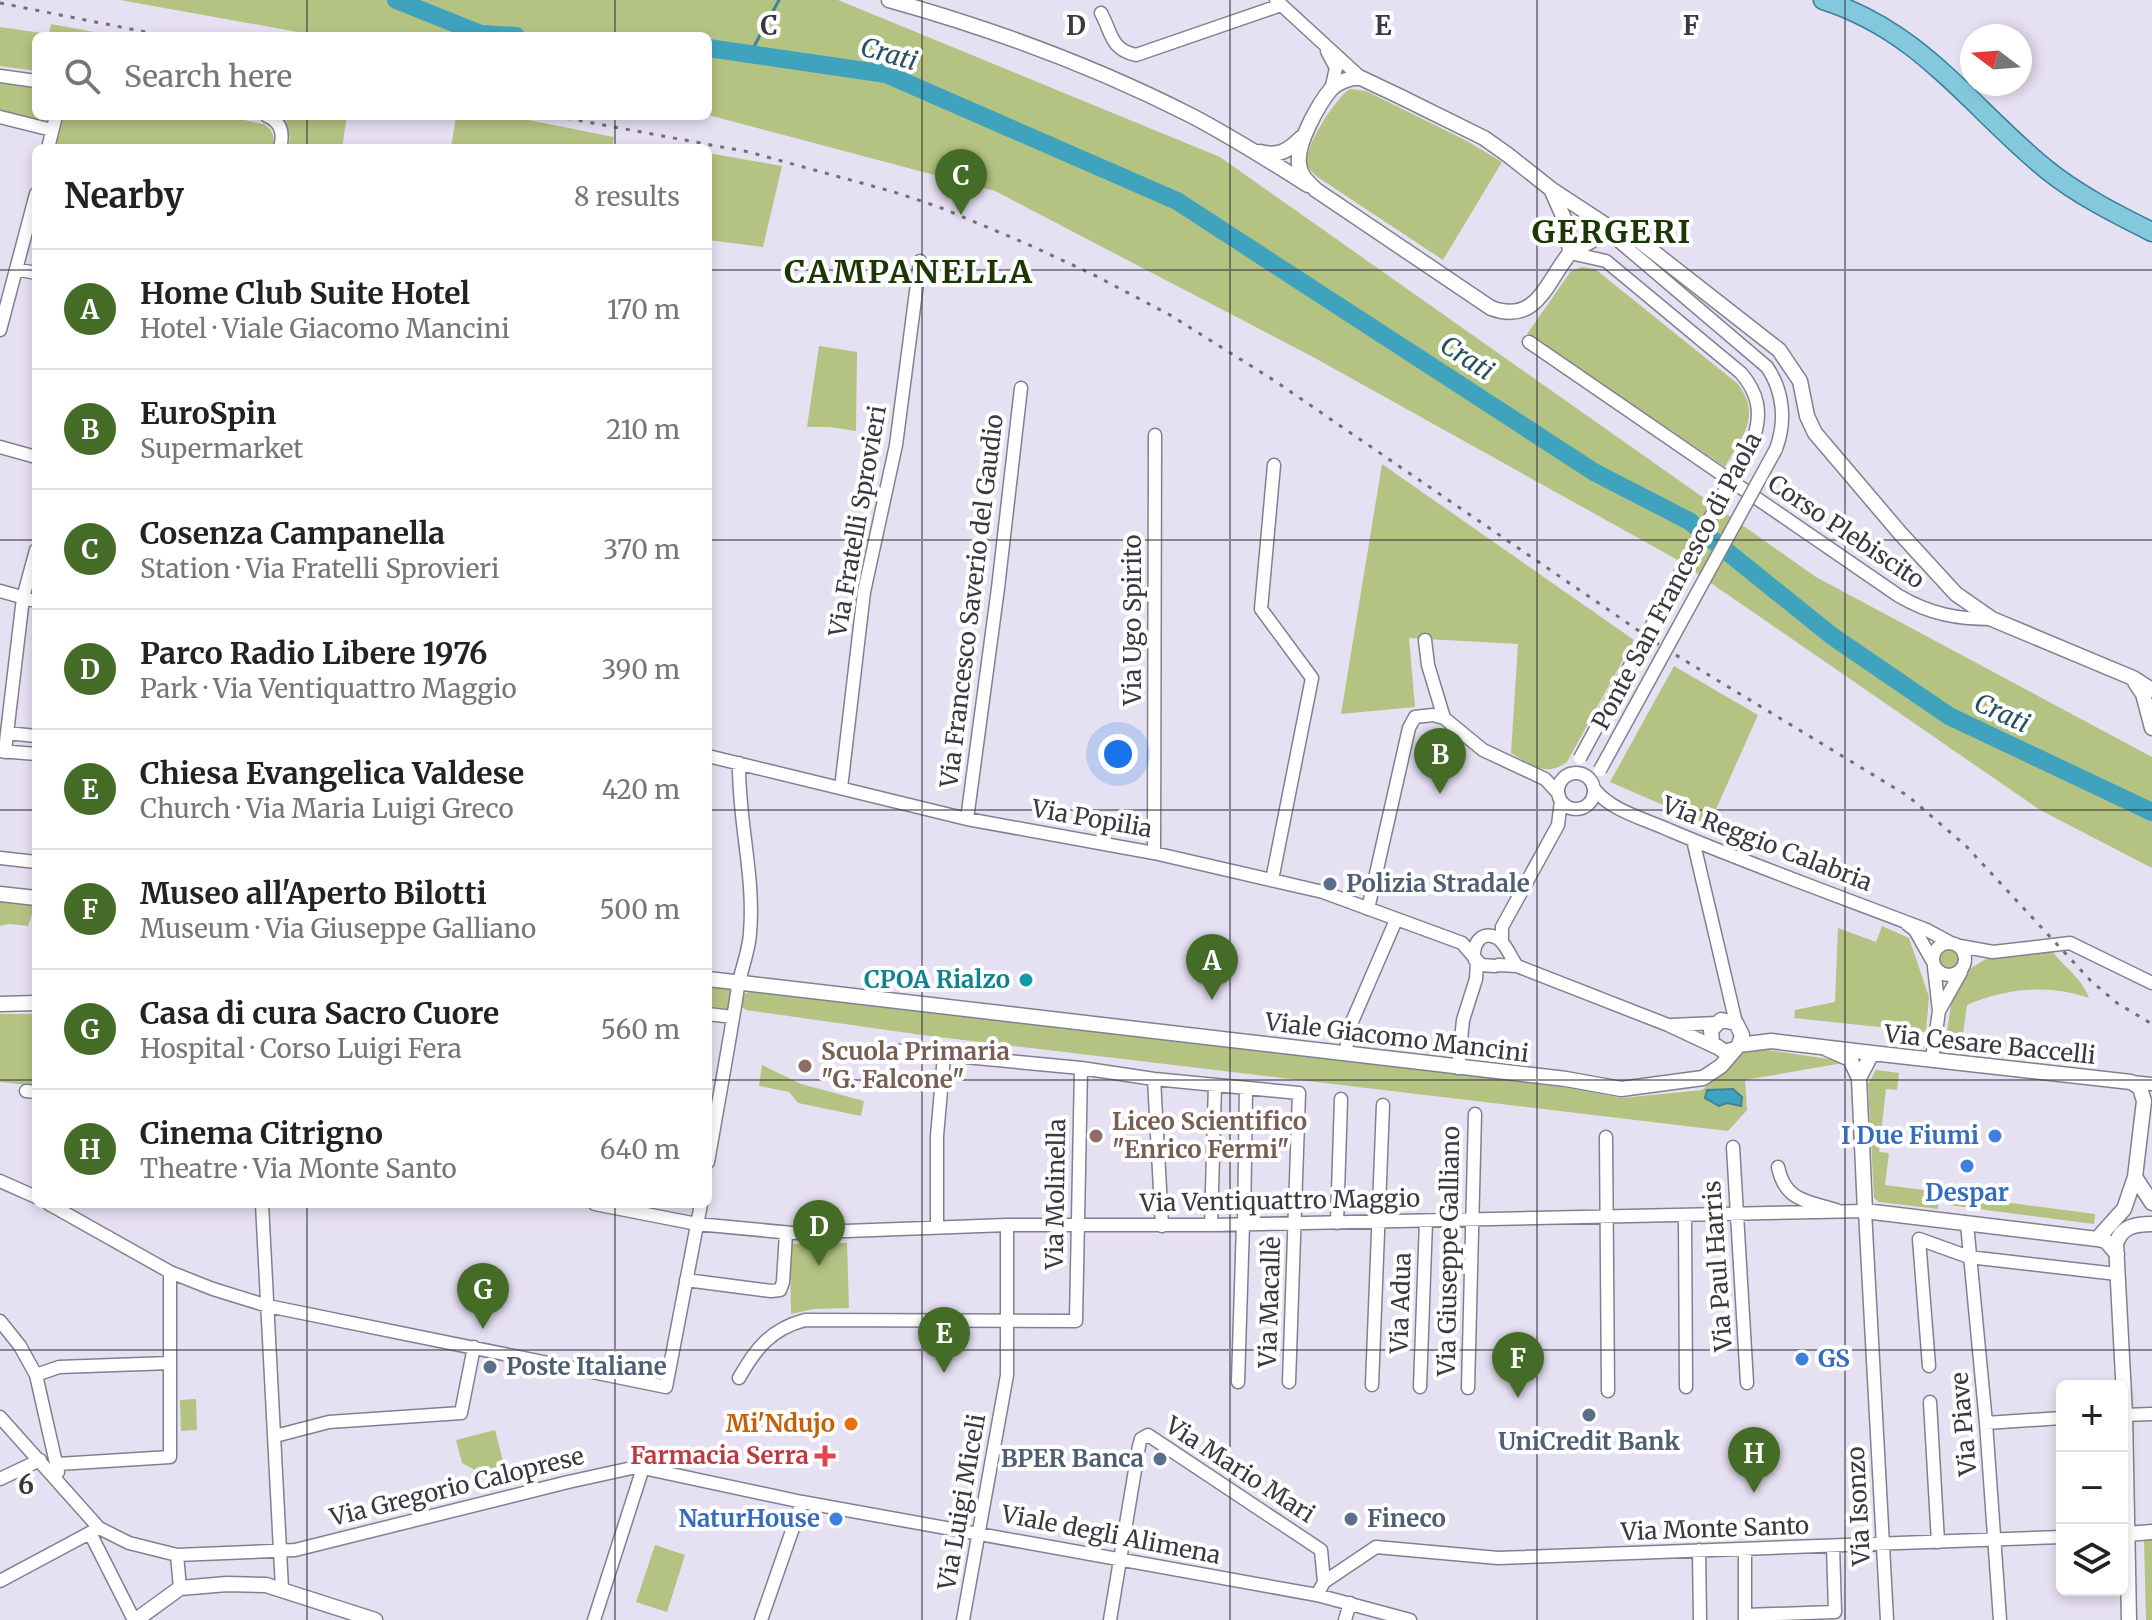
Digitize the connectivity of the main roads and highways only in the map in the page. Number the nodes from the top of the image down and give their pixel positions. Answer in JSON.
{"nodes":[{"id":1,"x":1823,"y":0,"type":"edge"},
{"id":2,"x":2152,"y":232,"type":"edge"}],
"edges":[{"from":1,"to":2,"type":"main road"}]}
